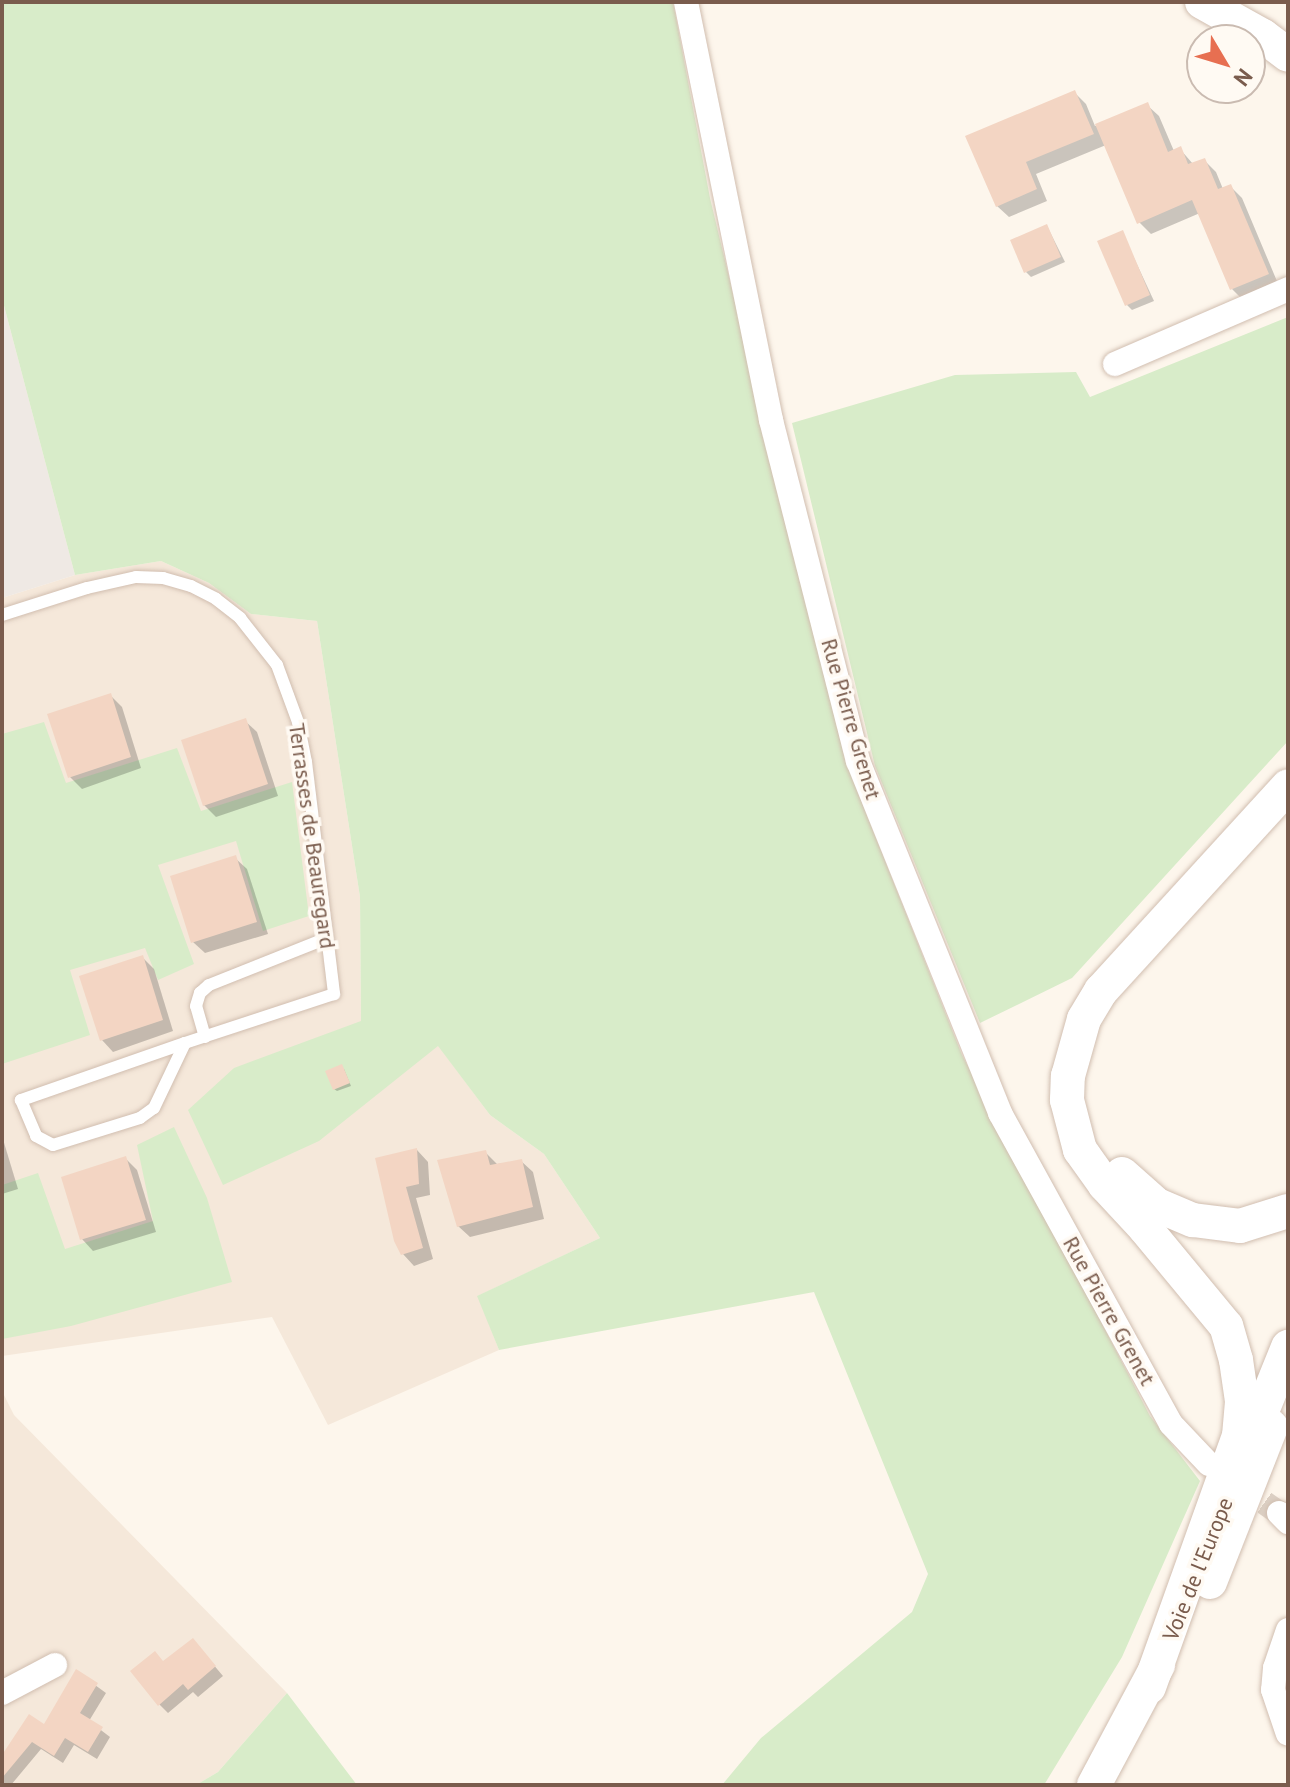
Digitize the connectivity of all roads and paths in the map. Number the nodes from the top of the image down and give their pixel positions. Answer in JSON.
{"nodes":[{"id":1,"x":686,"y":2,"type":"edge"},
{"id":2,"x":1202,"y":2,"type":"edge"},
{"id":3,"x":1233,"y":2,"type":"edge"},
{"id":4,"x":1288,"y":37,"type":"edge"},
{"id":5,"x":1288,"y":55,"type":"edge"},
{"id":6,"x":1288,"y":289,"type":"edge"},
{"id":7,"x":1115,"y":364,"type":"dead end"},
{"id":8,"x":2,"y":615,"type":"edge"},
{"id":9,"x":1288,"y":786,"type":"edge"},
{"id":10,"x":1288,"y":814,"type":"edge"},
{"id":11,"x":327,"y":938,"type":"junction"},
{"id":12,"x":205,"y":1037,"type":"junction"},
{"id":13,"x":185,"y":1043,"type":"junction"},
{"id":14,"x":1288,"y":1211,"type":"edge"},
{"id":15,"x":1288,"y":1347,"type":"edge"},
{"id":16,"x":1288,"y":1386,"type":"edge"},
{"id":17,"x":1209,"y":1464,"type":"dead end"},
{"id":18,"x":1288,"y":1630,"type":"edge"},
{"id":19,"x":55,"y":1665,"type":"dead end"},
{"id":20,"x":1149,"y":1687,"type":"junction"},
{"id":21,"x":2,"y":1693,"type":"edge"},
{"id":22,"x":1288,"y":1734,"type":"edge"},
{"id":23,"x":1094,"y":1785,"type":"edge"},
{"id":24,"x":1109,"y":1785,"type":"edge"}],
"edges":[{"from":1,"to":17,"type":"street","name":"Rue Pierre Grenet"},
{"from":2,"to":5,"type":"main road"},
{"from":3,"to":4,"type":"main road"},
{"from":6,"to":7,"type":"street"},
{"from":8,"to":11,"type":"lane","name":"Terrasses de Beauregard"},
{"from":9,"to":20,"type":"main road"},
{"from":10,"to":14,"type":"main road"},
{"from":11,"to":12,"type":"lane"},
{"from":11,"to":12,"type":"lane","name":"Terrasses de Beauregard"},
{"from":12,"to":13,"type":"lane","name":"Terrasses de Beauregard"},
{"from":13,"to":13,"type":"lane","name":"Terrasses de Beauregard"},
{"from":15,"to":20,"type":"main road","name":"Voie de l'Europe"},
{"from":16,"to":24,"type":"main road"},
{"from":18,"to":22,"type":"street"},
{"from":19,"to":21,"type":"street"},
{"from":20,"to":23,"type":"main road","name":"Voie de l'Europe"}]}
